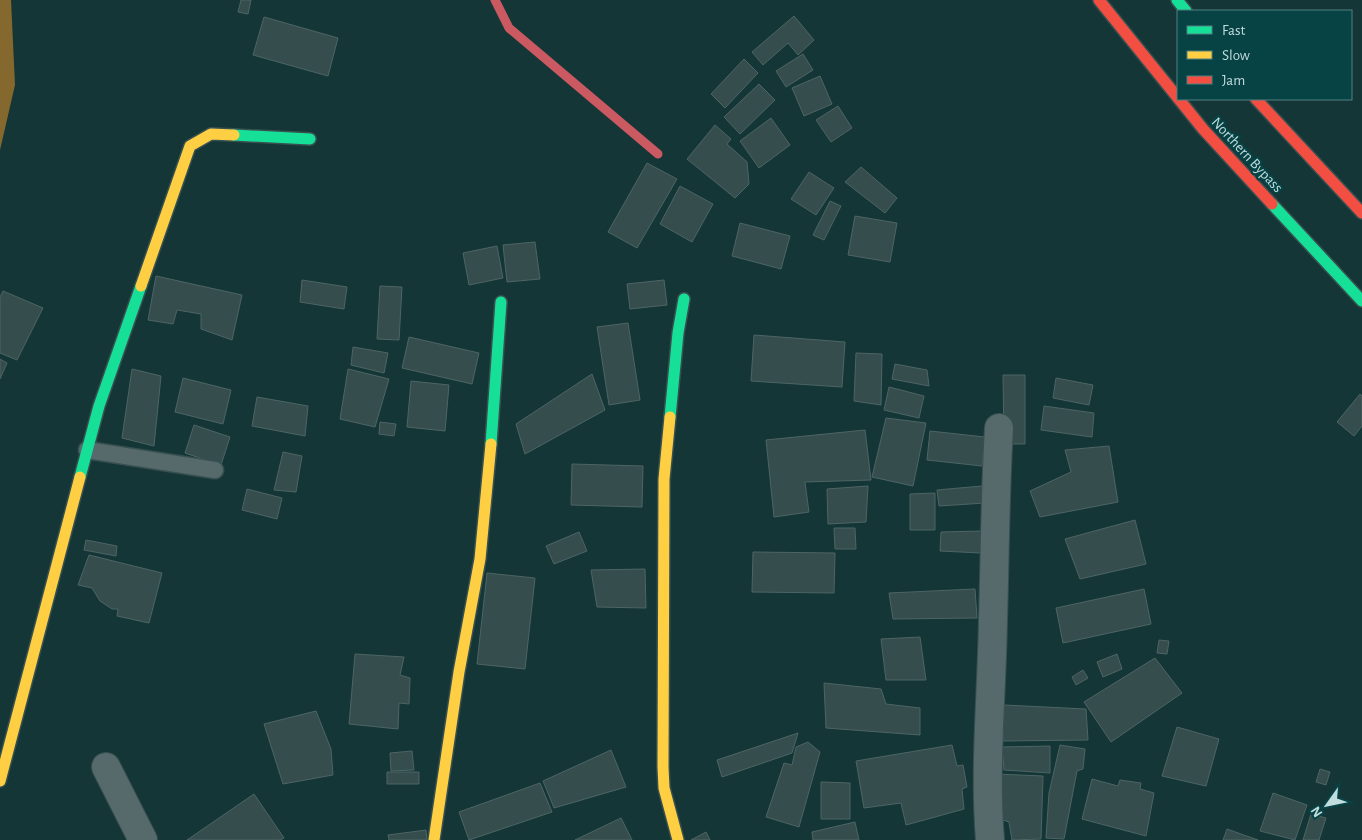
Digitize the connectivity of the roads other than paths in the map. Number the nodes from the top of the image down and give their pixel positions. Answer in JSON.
{"nodes":[{"id":1,"x":1099,"y":0,"type":"edge"},
{"id":2,"x":1177,"y":0,"type":"edge"},
{"id":3,"x":1185,"y":10,"type":"edge"},
{"id":4,"x":1177,"y":98,"type":"edge"},
{"id":5,"x":1179,"y":100,"type":"edge"},
{"id":6,"x":1257,"y":100,"type":"edge"},
{"id":7,"x":310,"y":140,"type":"dead end"},
{"id":8,"x":1362,"y":213,"type":"edge"},
{"id":9,"x":684,"y":299,"type":"dead end"},
{"id":10,"x":1362,"y":300,"type":"edge"},
{"id":11,"x":501,"y":302,"type":"dead end"},
{"id":12,"x":999,"y":428,"type":"dead end"},
{"id":13,"x":87,"y":450,"type":"junction"},
{"id":14,"x":215,"y":470,"type":"dead end"},
{"id":15,"x":106,"y":767,"type":"dead end"},
{"id":16,"x":0,"y":781,"type":"edge"},
{"id":17,"x":143,"y":840,"type":"edge"},
{"id":18,"x":434,"y":840,"type":"edge"},
{"id":19,"x":678,"y":840,"type":"edge"},
{"id":20,"x":990,"y":840,"type":"edge"}],
"edges":[{"from":1,"to":4,"type":"main road","name":"Northern Bypass"},
{"from":2,"to":3,"type":"main road"},
{"from":5,"to":10,"type":"main road","name":"Northern Bypass"},
{"from":6,"to":8,"type":"main road"},
{"from":7,"to":13,"type":"main road"},
{"from":9,"to":19,"type":"main road"},
{"from":11,"to":18,"type":"main road"},
{"from":12,"to":20,"type":"street"},
{"from":13,"to":14,"type":"lane"},
{"from":13,"to":16,"type":"main road"},
{"from":15,"to":17,"type":"street"}]}
